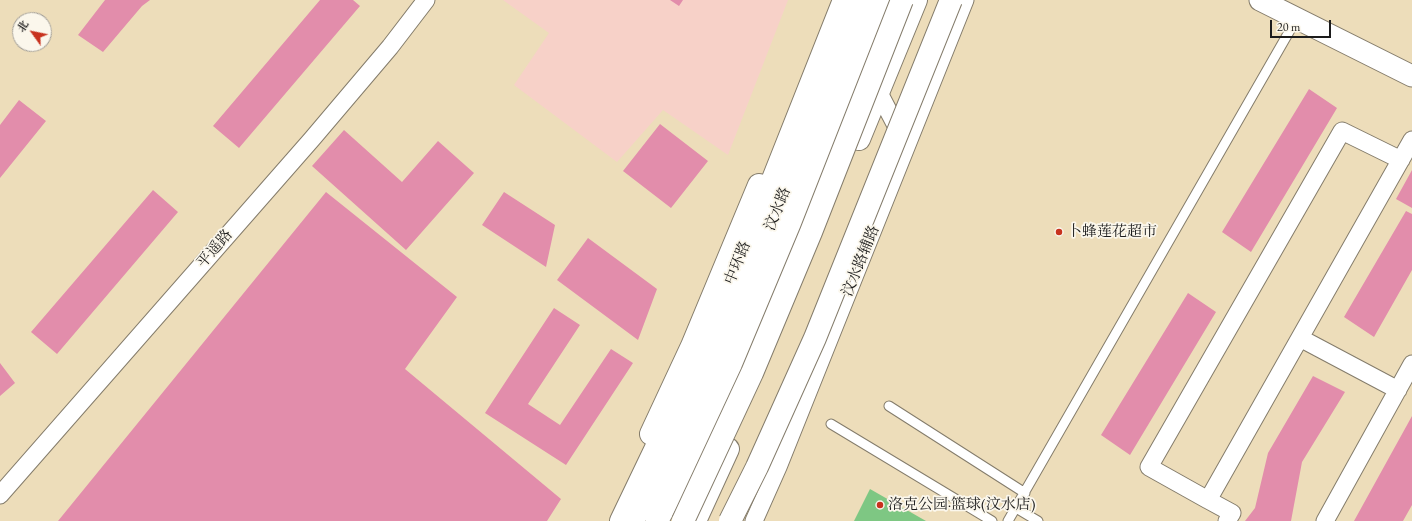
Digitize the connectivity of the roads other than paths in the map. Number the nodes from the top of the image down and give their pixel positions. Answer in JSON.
{"nodes":[{"id":1,"x":426,"y":0,"type":"edge"},
{"id":2,"x":833,"y":0,"type":"edge"},
{"id":3,"x":844,"y":0,"type":"edge"},
{"id":4,"x":862,"y":0,"type":"edge"},
{"id":5,"x":883,"y":0,"type":"edge"},
{"id":6,"x":902,"y":0,"type":"edge"},
{"id":7,"x":916,"y":0,"type":"edge"},
{"id":8,"x":951,"y":0,"type":"edge"},
{"id":9,"x":965,"y":0,"type":"edge"},
{"id":10,"x":1260,"y":0,"type":"edge"},
{"id":11,"x":1297,"y":18,"type":"junction"},
{"id":12,"x":1412,"y":76,"type":"edge"},
{"id":13,"x":878,"y":92,"type":"junction"},
{"id":14,"x":1412,"y":140,"type":"edge"},
{"id":15,"x":857,"y":144,"type":"junction"},
{"id":16,"x":907,"y":146,"type":"junction"},
{"id":17,"x":1401,"y":160,"type":"junction"},
{"id":18,"x":800,"y":208,"type":"junction"},
{"id":19,"x":1300,"y":338,"type":"junction"},
{"id":20,"x":1412,"y":364,"type":"edge"},
{"id":21,"x":1398,"y":390,"type":"junction"},
{"id":22,"x":889,"y":406,"type":"dead end"},
{"id":23,"x":831,"y":424,"type":"dead end"},
{"id":24,"x":1025,"y":493,"type":"junction"},
{"id":25,"x":0,"y":495,"type":"edge"},
{"id":26,"x":1208,"y":500,"type":"junction"},
{"id":27,"x":1016,"y":508,"type":"junction"},
{"id":28,"x":610,"y":521,"type":"edge"},
{"id":29,"x":621,"y":521,"type":"edge"},
{"id":30,"x":633,"y":521,"type":"edge"},
{"id":31,"x":658,"y":521,"type":"edge"},
{"id":32,"x":683,"y":521,"type":"edge"},
{"id":33,"x":695,"y":521,"type":"edge"},
{"id":34,"x":730,"y":521,"type":"edge"},
{"id":35,"x":754,"y":521,"type":"edge"},
{"id":36,"x":992,"y":521,"type":"edge"},
{"id":37,"x":1008,"y":521,"type":"edge"},
{"id":38,"x":1038,"y":521,"type":"edge"},
{"id":39,"x":1227,"y":521,"type":"edge"},
{"id":40,"x":1325,"y":521,"type":"edge"}],
"edges":[{"from":1,"to":25,"type":"street","name":"平遥路"},
{"from":2,"to":28,"type":"main road","name":"汶水路"},
{"from":3,"to":29,"type":"main road","name":"中环路"},
{"from":4,"to":30,"type":"main road","name":"汶水路"},
{"from":5,"to":18,"type":"main road","name":"汶水路"},
{"from":6,"to":32,"type":"main road","bridge":true},
{"from":7,"to":13,"type":"main road"},
{"from":8,"to":34,"type":"main road","bridge":true},
{"from":9,"to":16,"type":"street","name":"汶水路辅路"},
{"from":10,"to":11,"type":"street"},
{"from":11,"to":12,"type":"street"},
{"from":11,"to":24,"type":"lane"},
{"from":13,"to":15,"type":"main road"},
{"from":13,"to":16,"type":"street"},
{"from":14,"to":17,"type":"street"},
{"from":15,"to":18,"type":"main road"},
{"from":15,"to":33,"type":"main road"},
{"from":16,"to":35,"type":"street","name":"汶水路辅路"},
{"from":17,"to":19,"type":"street"},
{"from":17,"to":26,"type":"street"},
{"from":18,"to":31,"type":"main road","name":"汶水路"},
{"from":19,"to":21,"type":"street"},
{"from":19,"to":26,"type":"street"},
{"from":20,"to":21,"type":"street"},
{"from":21,"to":40,"type":"street"},
{"from":22,"to":24,"type":"lane"},
{"from":23,"to":36,"type":"lane"},
{"from":24,"to":27,"type":"lane"},
{"from":26,"to":39,"type":"street"},
{"from":27,"to":37,"type":"lane"},
{"from":27,"to":38,"type":"lane"}]}
